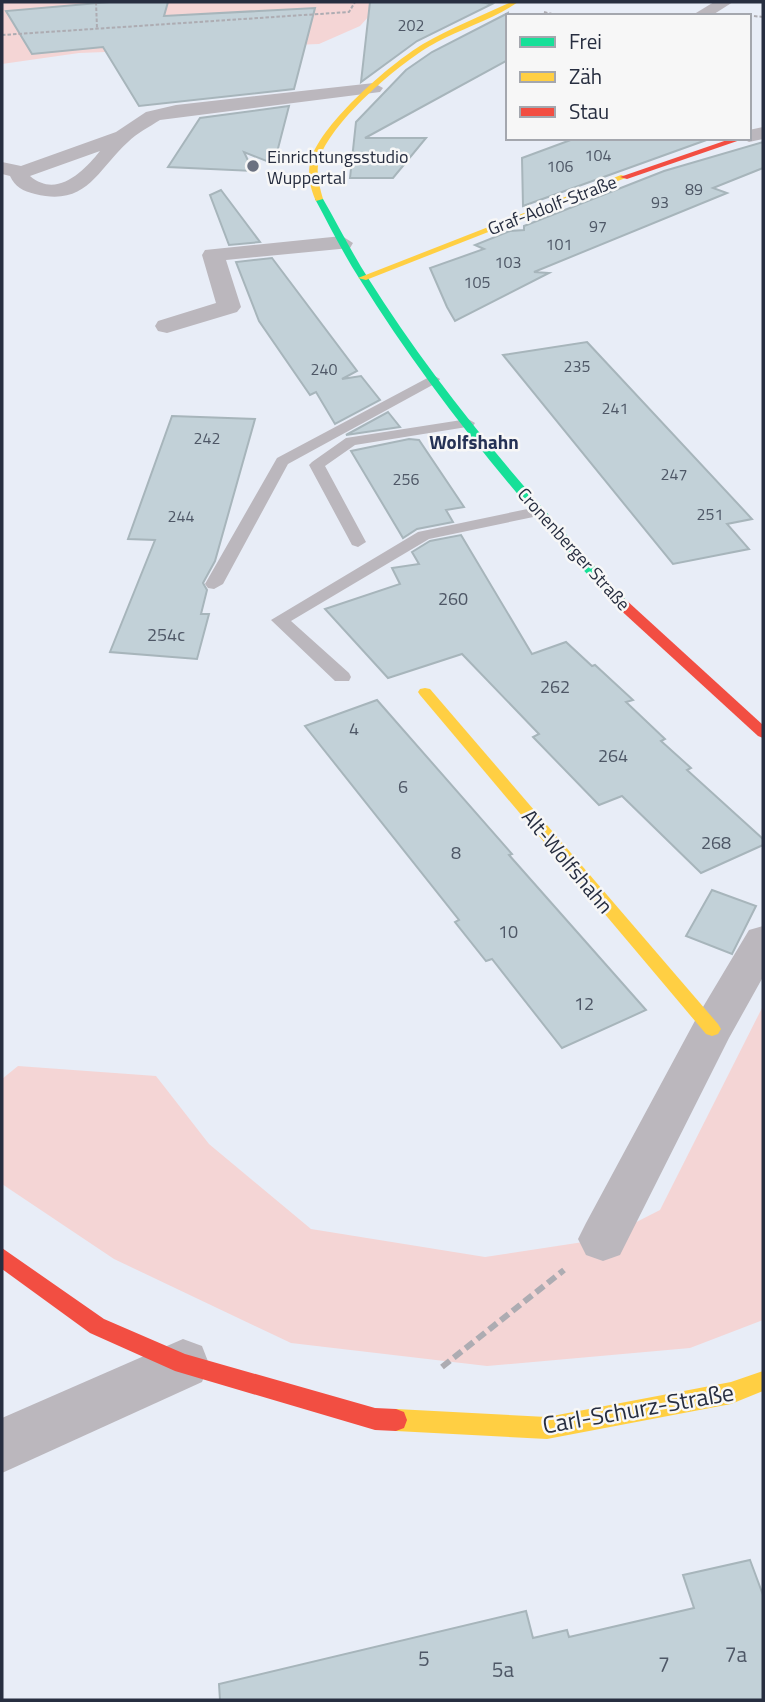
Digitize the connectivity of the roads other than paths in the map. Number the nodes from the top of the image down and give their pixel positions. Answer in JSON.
{"nodes":[{"id":1,"x":515,"y":2,"type":"edge"},
{"id":2,"x":721,"y":4,"type":"edge"},
{"id":3,"x":703,"y":14,"type":"edge"},
{"id":4,"x":374,"y":88,"type":"junction"},
{"id":5,"x":123,"y":136,"type":"junction"},
{"id":6,"x":735,"y":140,"type":"edge"},
{"id":7,"x":2,"y":168,"type":"edge"},
{"id":8,"x":22,"y":172,"type":"junction"},
{"id":9,"x":342,"y":243,"type":"junction"},
{"id":10,"x":363,"y":278,"type":"junction"},
{"id":11,"x":167,"y":326,"type":"dead end"},
{"id":12,"x":433,"y":379,"type":"junction"},
{"id":13,"x":468,"y":423,"type":"junction"},
{"id":14,"x":537,"y":512,"type":"junction"},
{"id":15,"x":358,"y":542,"type":"dead end"},
{"id":16,"x":214,"y":584,"type":"dead end"},
{"id":17,"x":342,"y":677,"type":"dead end"},
{"id":18,"x":425,"y":692,"type":"dead end"},
{"id":19,"x":763,"y":733,"type":"edge"},
{"id":20,"x":763,"y":941,"type":"edge"},
{"id":21,"x":712,"y":1029,"type":"junction"},
{"id":22,"x":603,"y":1239,"type":"road end"},
{"id":23,"x":2,"y":1257,"type":"edge"},
{"id":24,"x":183,"y":1364,"type":"junction"},
{"id":25,"x":763,"y":1381,"type":"edge"},
{"id":26,"x":2,"y":1446,"type":"edge"}],
"edges":[{"from":1,"to":4,"type":"main road","name":"Cronenberger Straße"},
{"from":2,"to":3,"type":"street"},
{"from":4,"to":5,"type":"street"},
{"from":4,"to":9,"type":"main road","name":"Cronenberger Straße"},
{"from":5,"to":8,"type":"street"},
{"from":5,"to":8,"type":"street"},
{"from":6,"to":10,"type":"main road","name":"Graf-Adolf-Straße"},
{"from":7,"to":8,"type":"street"},
{"from":9,"to":10,"type":"main road","name":"Cronenberger Straße"},
{"from":9,"to":11,"type":"street"},
{"from":10,"to":12,"type":"main road","name":"Cronenberger Straße"},
{"from":12,"to":13,"type":"main road","name":"Cronenberger Straße"},
{"from":12,"to":16,"type":"lane"},
{"from":13,"to":14,"type":"main road","name":"Cronenberger Straße"},
{"from":13,"to":15,"type":"lane"},
{"from":14,"to":17,"type":"lane"},
{"from":14,"to":19,"type":"main road","name":"Cronenberger Straße"},
{"from":18,"to":21,"type":"main road","name":"Alt-Wolfshahn"},
{"from":20,"to":21,"type":"street"},
{"from":21,"to":22,"type":"street"},
{"from":23,"to":24,"type":"main road","name":"Carl-Schurz-Straße"},
{"from":24,"to":25,"type":"main road","name":"Carl-Schurz-Straße"},
{"from":24,"to":26,"type":"street"}]}
